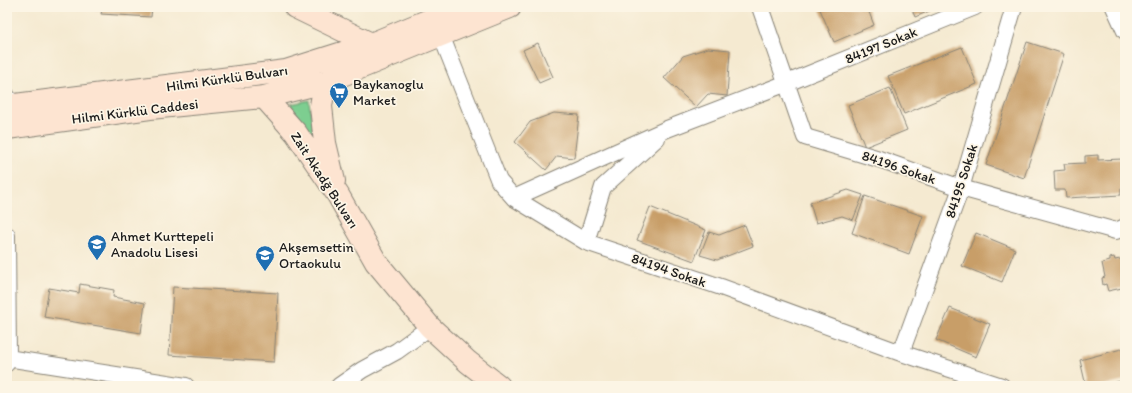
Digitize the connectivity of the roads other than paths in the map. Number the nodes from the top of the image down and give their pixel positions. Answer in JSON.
{"nodes":[{"id":1,"x":295,"y":7,"type":"edge"},
{"id":2,"x":461,"y":7,"type":"edge"},
{"id":3,"x":510,"y":7,"type":"edge"},
{"id":4,"x":760,"y":7,"type":"edge"},
{"id":5,"x":976,"y":7,"type":"edge"},
{"id":6,"x":1014,"y":7,"type":"edge"},
{"id":7,"x":1114,"y":7,"type":"edge"},
{"id":8,"x":1125,"y":31,"type":"edge"},
{"id":9,"x":441,"y":35,"type":"junction"},
{"id":10,"x":371,"y":44,"type":"junction"},
{"id":11,"x":325,"y":82,"type":"junction"},
{"id":12,"x":787,"y":83,"type":"junction"},
{"id":13,"x":264,"y":97,"type":"junction"},
{"id":14,"x":10,"y":100,"type":"edge"},
{"id":15,"x":7,"y":128,"type":"edge"},
{"id":16,"x":667,"y":129,"type":"junction"},
{"id":17,"x":960,"y":188,"type":"junction"},
{"id":18,"x":338,"y":195,"type":"junction"},
{"id":19,"x":514,"y":198,"type":"junction"},
{"id":20,"x":1125,"y":227,"type":"edge"},
{"id":21,"x":7,"y":235,"type":"edge"},
{"id":22,"x":586,"y":242,"type":"junction"},
{"id":23,"x":430,"y":327,"type":"junction"},
{"id":24,"x":901,"y":353,"type":"junction"},
{"id":25,"x":7,"y":360,"type":"edge"},
{"id":26,"x":186,"y":386,"type":"edge"},
{"id":27,"x":339,"y":386,"type":"edge"},
{"id":28,"x":499,"y":386,"type":"edge"},
{"id":29,"x":1002,"y":386,"type":"edge"}],
"edges":[{"from":1,"to":10,"type":"main road"},
{"from":2,"to":10,"type":"main road","name":"Hilmi Kürklü Bulvarı"},
{"from":3,"to":9,"type":"main road","name":"Hilmi Kürklü Bulvarı"},
{"from":4,"to":12,"type":"street","name":"84196 Sokak"},
{"from":5,"to":12,"type":"street","name":"84197 Sokak"},
{"from":6,"to":17,"type":"street","name":"84195 Sokak"},
{"from":7,"to":8,"type":"street"},
{"from":9,"to":11,"type":"main road","name":"Hilmi Kürklü Bulvarı"},
{"from":9,"to":19,"type":"street","name":"84194 Sokak"},
{"from":10,"to":14,"type":"main road","name":"Hilmi Kürklü Bulvarı"},
{"from":11,"to":13,"type":"main road","name":"Hilmi Kürklü Bulvarı"},
{"from":11,"to":18,"type":"main road"},
{"from":12,"to":16,"type":"street","name":"84197 Sokak"},
{"from":12,"to":17,"type":"street","name":"84196 Sokak"},
{"from":13,"to":15,"type":"main road","name":"Hilmi Kürklü Caddesi"},
{"from":13,"to":18,"type":"main road","name":"Zait Akadğ Bulvarı"},
{"from":16,"to":19,"type":"street","name":"84197 Sokak"},
{"from":16,"to":22,"type":"street"},
{"from":17,"to":20,"type":"street","name":"84196 Sokak"},
{"from":17,"to":24,"type":"street","name":"84195 Sokak"},
{"from":18,"to":23,"type":"main road","name":"Zait Akadğ Bulvarı"},
{"from":19,"to":22,"type":"street","name":"84194 Sokak"},
{"from":21,"to":25,"type":"street"},
{"from":22,"to":24,"type":"street","name":"84194 Sokak"},
{"from":23,"to":27,"type":"street"},
{"from":23,"to":28,"type":"main road","name":"Zait Akadğ Bulvarı"},
{"from":24,"to":29,"type":"street","name":"84194 Sokak"},
{"from":25,"to":26,"type":"street"}]}
